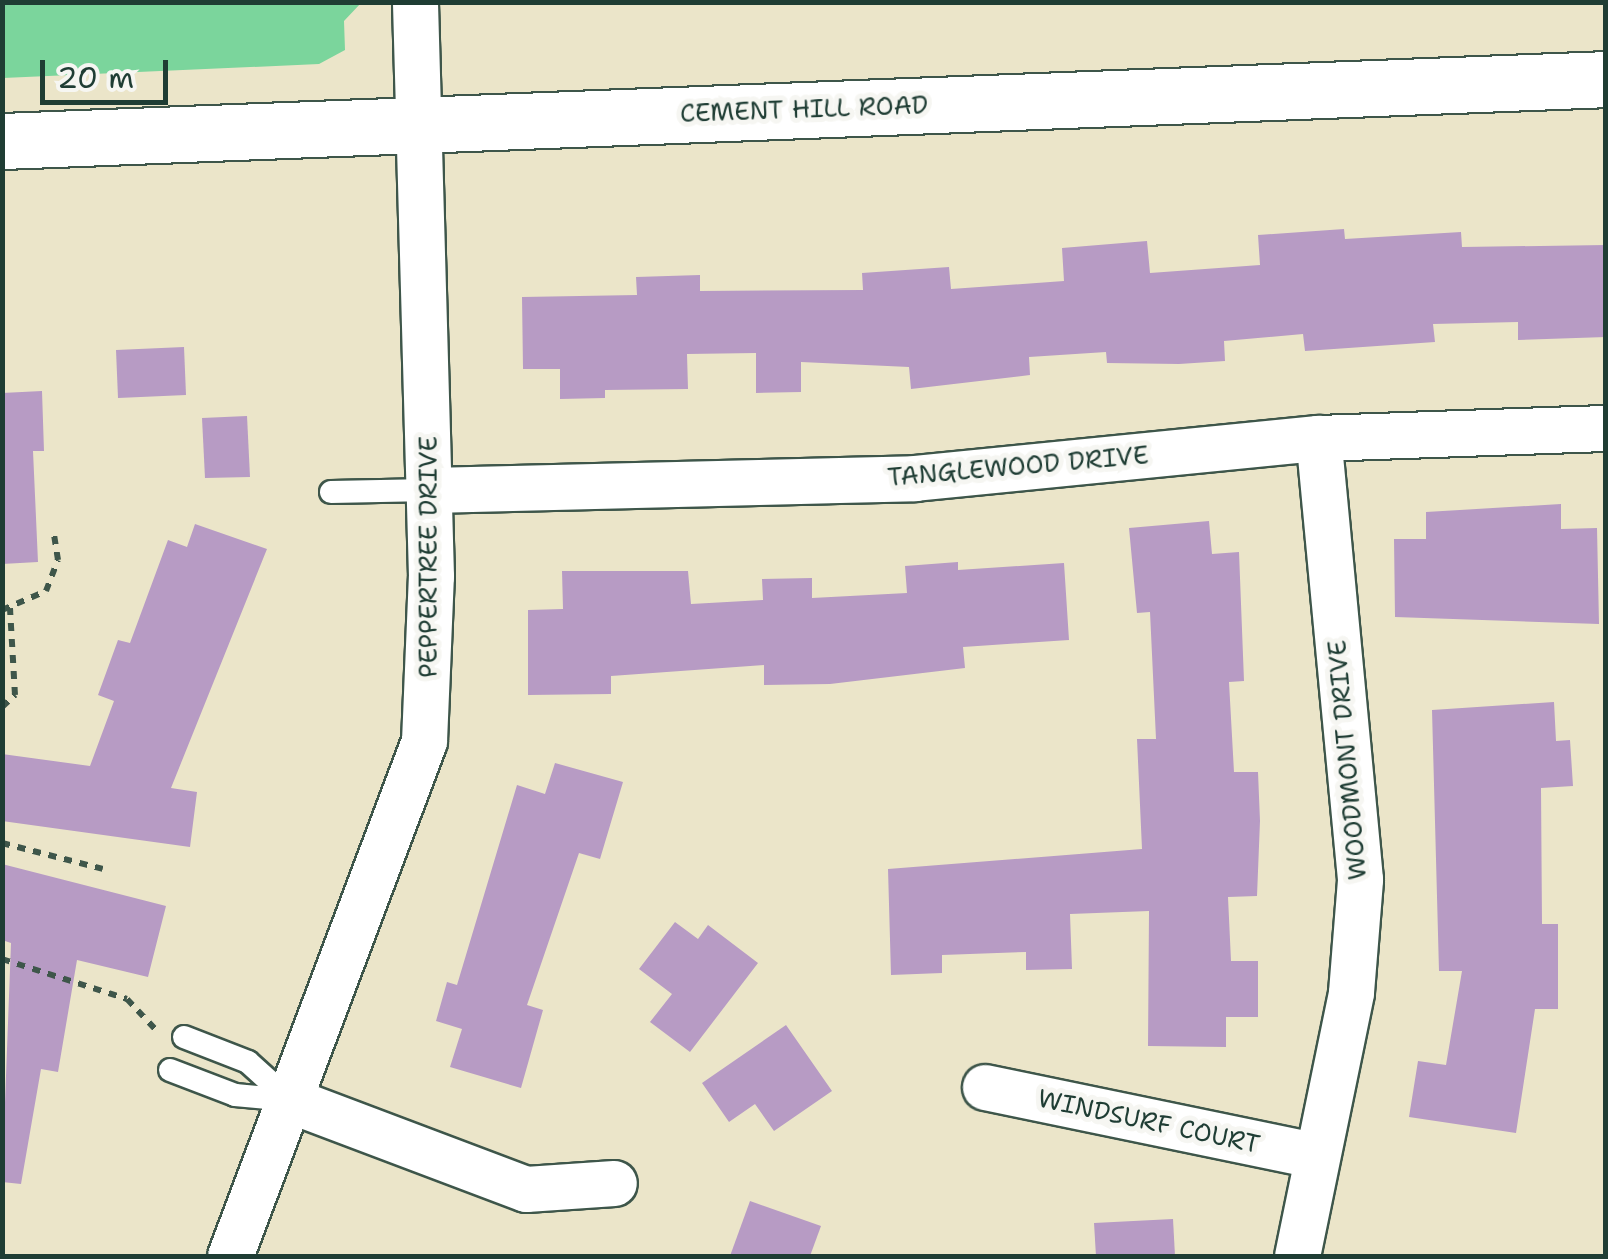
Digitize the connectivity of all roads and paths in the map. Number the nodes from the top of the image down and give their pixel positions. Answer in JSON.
{"nodes":[{"id":1,"x":415,"y":2,"type":"edge"},
{"id":2,"x":1606,"y":79,"type":"edge"},
{"id":3,"x":420,"y":124,"type":"junction"},
{"id":4,"x":2,"y":141,"type":"edge"},
{"id":5,"x":1606,"y":428,"type":"edge"},
{"id":6,"x":1318,"y":438,"type":"junction"},
{"id":7,"x":430,"y":490,"type":"junction"},
{"id":8,"x":331,"y":492,"type":"dead end"},
{"id":9,"x":54,"y":534,"type":"dead end"},
{"id":10,"x":6,"y":609,"type":"edge"},
{"id":11,"x":2,"y":707,"type":"edge"},
{"id":12,"x":2,"y":843,"type":"edge"},
{"id":13,"x":103,"y":869,"type":"dead end"},
{"id":14,"x":2,"y":959,"type":"edge"},
{"id":15,"x":175,"y":1038,"type":"joint"},
{"id":16,"x":170,"y":1070,"type":"dead end"},
{"id":17,"x":985,"y":1087,"type":"dead end"},
{"id":18,"x":290,"y":1100,"type":"junction"},
{"id":19,"x":1312,"y":1155,"type":"junction"},
{"id":20,"x":614,"y":1183,"type":"dead end"},
{"id":21,"x":230,"y":1256,"type":"edge"},
{"id":22,"x":1297,"y":1256,"type":"edge"}],
"edges":[{"from":1,"to":3,"type":"street","name":"PEPPERTREE DRIVE"},
{"from":2,"to":3,"type":"street","name":"CEMENT HILL ROAD"},
{"from":3,"to":4,"type":"street","name":"CEMENT HILL ROAD"},
{"from":3,"to":7,"type":"street","name":"PEPPERTREE DRIVE"},
{"from":5,"to":6,"type":"street","name":"TANGLEWOOD DRIVE"},
{"from":6,"to":7,"type":"street","name":"TANGLEWOOD DRIVE"},
{"from":6,"to":19,"type":"street","name":"WOODMONT DRIVE"},
{"from":7,"to":8,"type":"lane"},
{"from":7,"to":18,"type":"street","name":"PEPPERTREE DRIVE"},
{"from":9,"to":10,"type":"path"},
{"from":10,"to":11,"type":"path"},
{"from":12,"to":13,"type":"path"},
{"from":14,"to":15,"type":"path"},
{"from":15,"to":18,"type":"lane"},
{"from":16,"to":18,"type":"lane"},
{"from":17,"to":19,"type":"street","name":"WINDSURF COURT"},
{"from":18,"to":20,"type":"street"},
{"from":18,"to":21,"type":"street","name":"PEPPERTREE DRIVE"},
{"from":19,"to":22,"type":"street","name":"WOODMONT DRIVE"}]}
